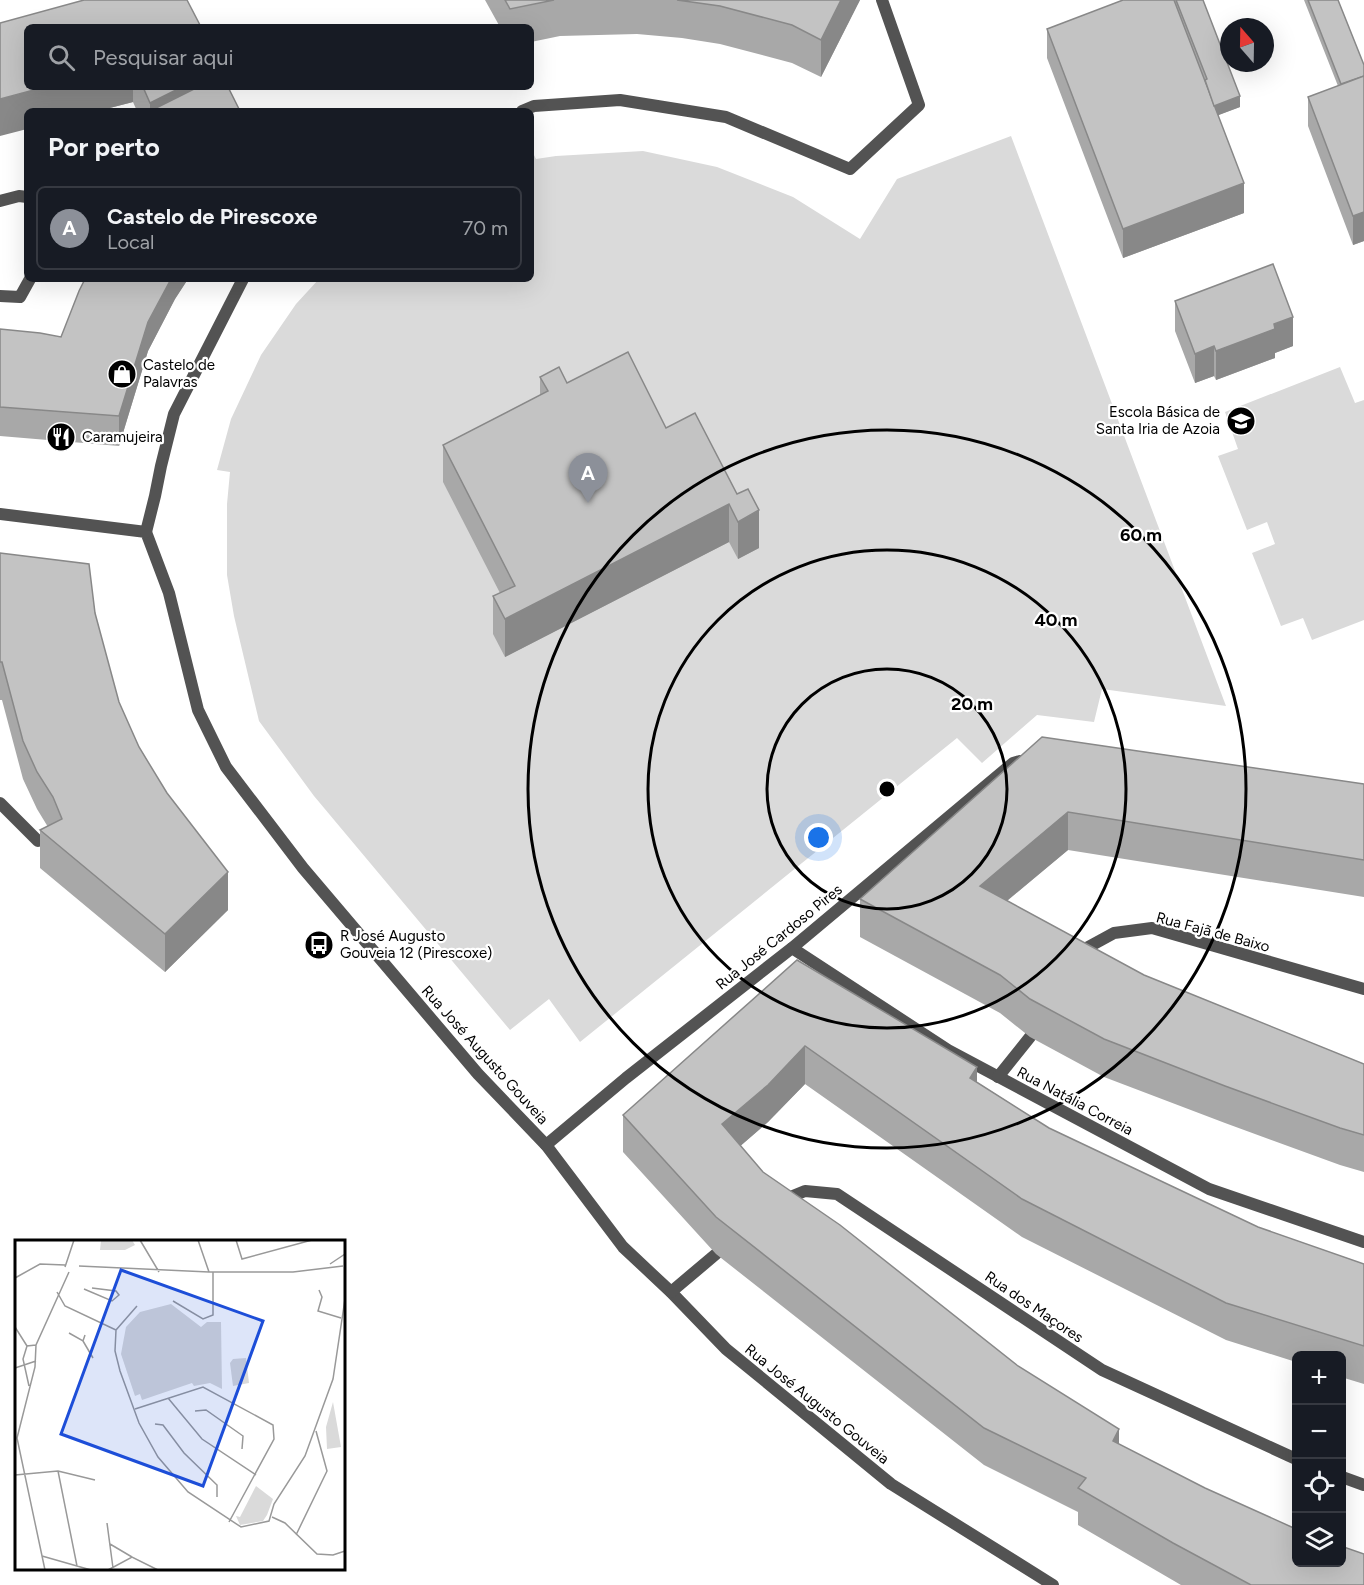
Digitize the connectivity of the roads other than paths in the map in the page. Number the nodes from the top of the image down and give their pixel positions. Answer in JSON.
{"nodes":[{"id":1,"x":882,"y":0,"type":"edge"},
{"id":2,"x":528,"y":108,"type":"edge"},
{"id":3,"x":24,"y":197,"type":"edge"},
{"id":4,"x":0,"y":201,"type":"edge"},
{"id":5,"x":28,"y":282,"type":"edge"},
{"id":6,"x":241,"y":282,"type":"edge"},
{"id":7,"x":0,"y":296,"type":"edge"},
{"id":8,"x":0,"y":514,"type":"edge"},
{"id":9,"x":146,"y":532,"type":"junction"},
{"id":10,"x":1033,"y":756,"type":"edge"},
{"id":11,"x":0,"y":803,"type":"edge"},
{"id":12,"x":38,"y":841,"type":"dead end"},
{"id":13,"x":792,"y":948,"type":"junction"},
{"id":14,"x":1071,"y":965,"type":"edge"},
{"id":15,"x":1364,"y":989,"type":"edge"},
{"id":16,"x":1030,"y":1037,"type":"edge"},
{"id":17,"x":998,"y":1077,"type":"junction"},
{"id":18,"x":546,"y":1145,"type":"junction"},
{"id":19,"x":773,"y":1205,"type":"edge"},
{"id":20,"x":1364,"y":1242,"type":"edge"},
{"id":21,"x":716,"y":1254,"type":"edge"},
{"id":22,"x":671,"y":1292,"type":"junction"},
{"id":23,"x":1292,"y":1457,"type":"edge"},
{"id":24,"x":1346,"y":1479,"type":"edge"},
{"id":25,"x":1364,"y":1485,"type":"edge"},
{"id":26,"x":1053,"y":1585,"type":"edge"}],
"edges":[{"from":1,"to":2,"type":"street"},
{"from":3,"to":4,"type":"street"},
{"from":5,"to":7,"type":"street"},
{"from":6,"to":9,"type":"street"},
{"from":8,"to":9,"type":"street"},
{"from":9,"to":18,"type":"street","name":"Rua José Augusto Gouveia"},
{"from":10,"to":13,"type":"street","name":"Rua José Cardoso Pires"},
{"from":11,"to":12,"type":"street"},
{"from":13,"to":17,"type":"street","name":"Rua Natália Correia"},
{"from":13,"to":18,"type":"street","name":"Rua José Cardoso Pires"},
{"from":14,"to":15,"type":"street","name":"Rua Fajã de Baixo"},
{"from":16,"to":17,"type":"street"},
{"from":17,"to":20,"type":"street","name":"Rua Natália Correia"},
{"from":18,"to":22,"type":"street","name":"Rua José Augusto Gouveia"},
{"from":19,"to":23,"type":"street","name":"Rua dos Maçores"},
{"from":21,"to":22,"type":"street"},
{"from":22,"to":26,"type":"street","name":"Rua José Augusto Gouveia"},
{"from":24,"to":25,"type":"street"}]}
